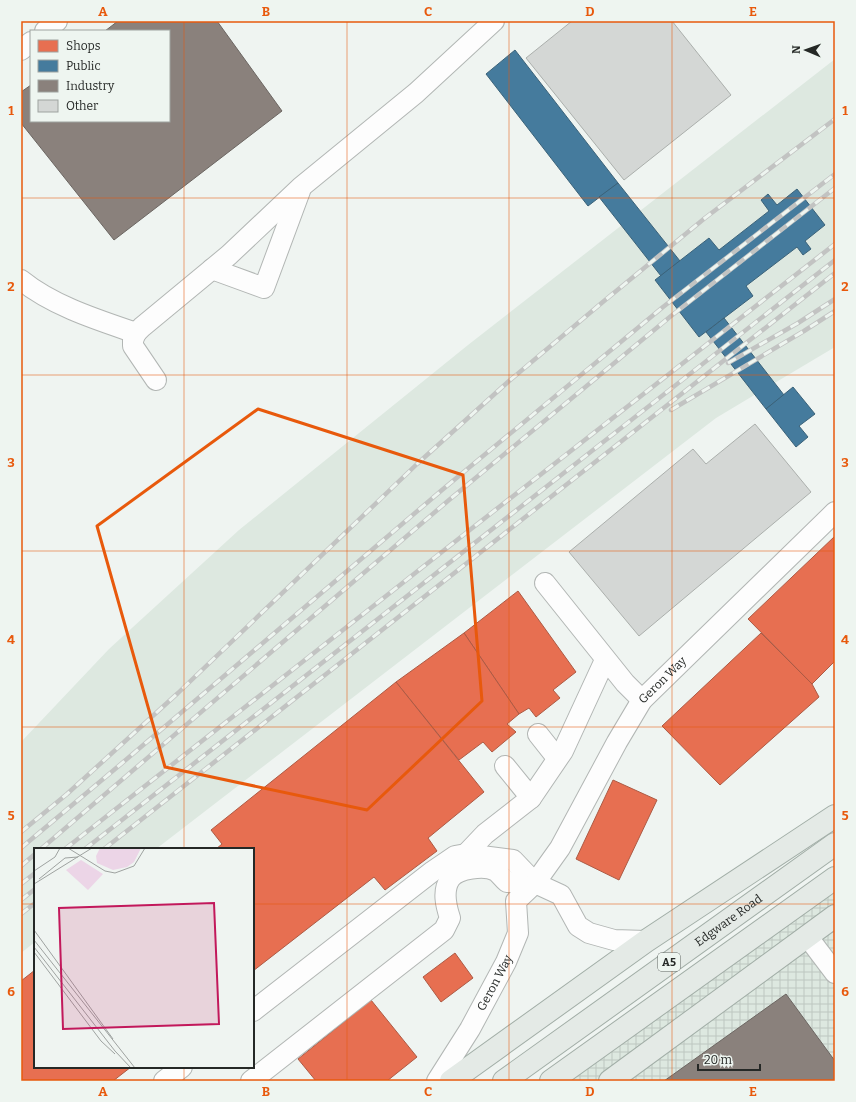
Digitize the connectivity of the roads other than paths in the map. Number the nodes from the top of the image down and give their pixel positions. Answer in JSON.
{"nodes":[{"id":1,"x":57,"y":21,"type":"edge"},
{"id":2,"x":494,"y":21,"type":"edge"},
{"id":3,"x":46,"y":30,"type":"edge"},
{"id":4,"x":30,"y":43,"type":"edge"},
{"id":5,"x":21,"y":50,"type":"edge"},
{"id":6,"x":301,"y":187,"type":"junction"},
{"id":7,"x":212,"y":269,"type":"junction"},
{"id":8,"x":21,"y":280,"type":"edge"},
{"id":9,"x":136,"y":334,"type":"junction"},
{"id":10,"x":156,"y":380,"type":"dead end"},
{"id":11,"x":835,"y":512,"type":"edge"},
{"id":12,"x":545,"y":583,"type":"dead end"},
{"id":13,"x":605,"y":660,"type":"junction"},
{"id":14,"x":642,"y":700,"type":"junction"},
{"id":15,"x":538,"y":734,"type":"dead end"},
{"id":16,"x":558,"y":758,"type":"junction"},
{"id":17,"x":505,"y":766,"type":"dead end"},
{"id":18,"x":531,"y":798,"type":"junction"},
{"id":19,"x":835,"y":816,"type":"edge"},
{"id":20,"x":835,"y":844,"type":"edge"},
{"id":21,"x":466,"y":854,"type":"junction"},
{"id":22,"x":835,"y":878,"type":"edge"},
{"id":23,"x":535,"y":883,"type":"junction"},
{"id":24,"x":835,"y":916,"type":"edge"},
{"id":25,"x":806,"y":936,"type":"junction"},
{"id":26,"x":646,"y":942,"type":"junction"},
{"id":27,"x":835,"y":973,"type":"edge"},
{"id":28,"x":254,"y":1011,"type":"edge"},
{"id":29,"x":181,"y":1068,"type":"edge"},
{"id":30,"x":255,"y":1080,"type":"edge"},
{"id":31,"x":164,"y":1081,"type":"edge"},
{"id":32,"x":437,"y":1081,"type":"edge"},
{"id":33,"x":451,"y":1081,"type":"edge"},
{"id":34,"x":504,"y":1081,"type":"edge"},
{"id":35,"x":551,"y":1081,"type":"edge"},
{"id":36,"x":610,"y":1081,"type":"edge"}],
"edges":[{"from":1,"to":3,"type":"street"},
{"from":2,"to":6,"type":"street"},
{"from":4,"to":5,"type":"street"},
{"from":6,"to":7,"type":"street"},
{"from":6,"to":7,"type":"street"},
{"from":7,"to":9,"type":"street"},
{"from":8,"to":9,"type":"street"},
{"from":9,"to":10,"type":"street"},
{"from":11,"to":14,"type":"street","name":"Geron Way"},
{"from":12,"to":13,"type":"street"},
{"from":13,"to":14,"type":"street"},
{"from":13,"to":16,"type":"street"},
{"from":14,"to":23,"type":"street","name":"Geron Way"},
{"from":15,"to":16,"type":"street"},
{"from":16,"to":18,"type":"street"},
{"from":17,"to":18,"type":"street"},
{"from":18,"to":21,"type":"street"},
{"from":19,"to":26,"type":"main road"},
{"from":20,"to":34,"type":"main road","name":"Edgware Road","number":"A5"},
{"from":21,"to":23,"type":"street"},
{"from":21,"to":28,"type":"street"},
{"from":22,"to":35,"type":"main road","number":"A5"},
{"from":23,"to":26,"type":"street"},
{"from":23,"to":30,"type":"street"},
{"from":23,"to":32,"type":"street","name":"Geron Way"},
{"from":24,"to":25,"type":"main road"},
{"from":25,"to":27,"type":"street"},
{"from":25,"to":36,"type":"main road"},
{"from":26,"to":33,"type":"main road"},
{"from":29,"to":31,"type":"street"}]}
